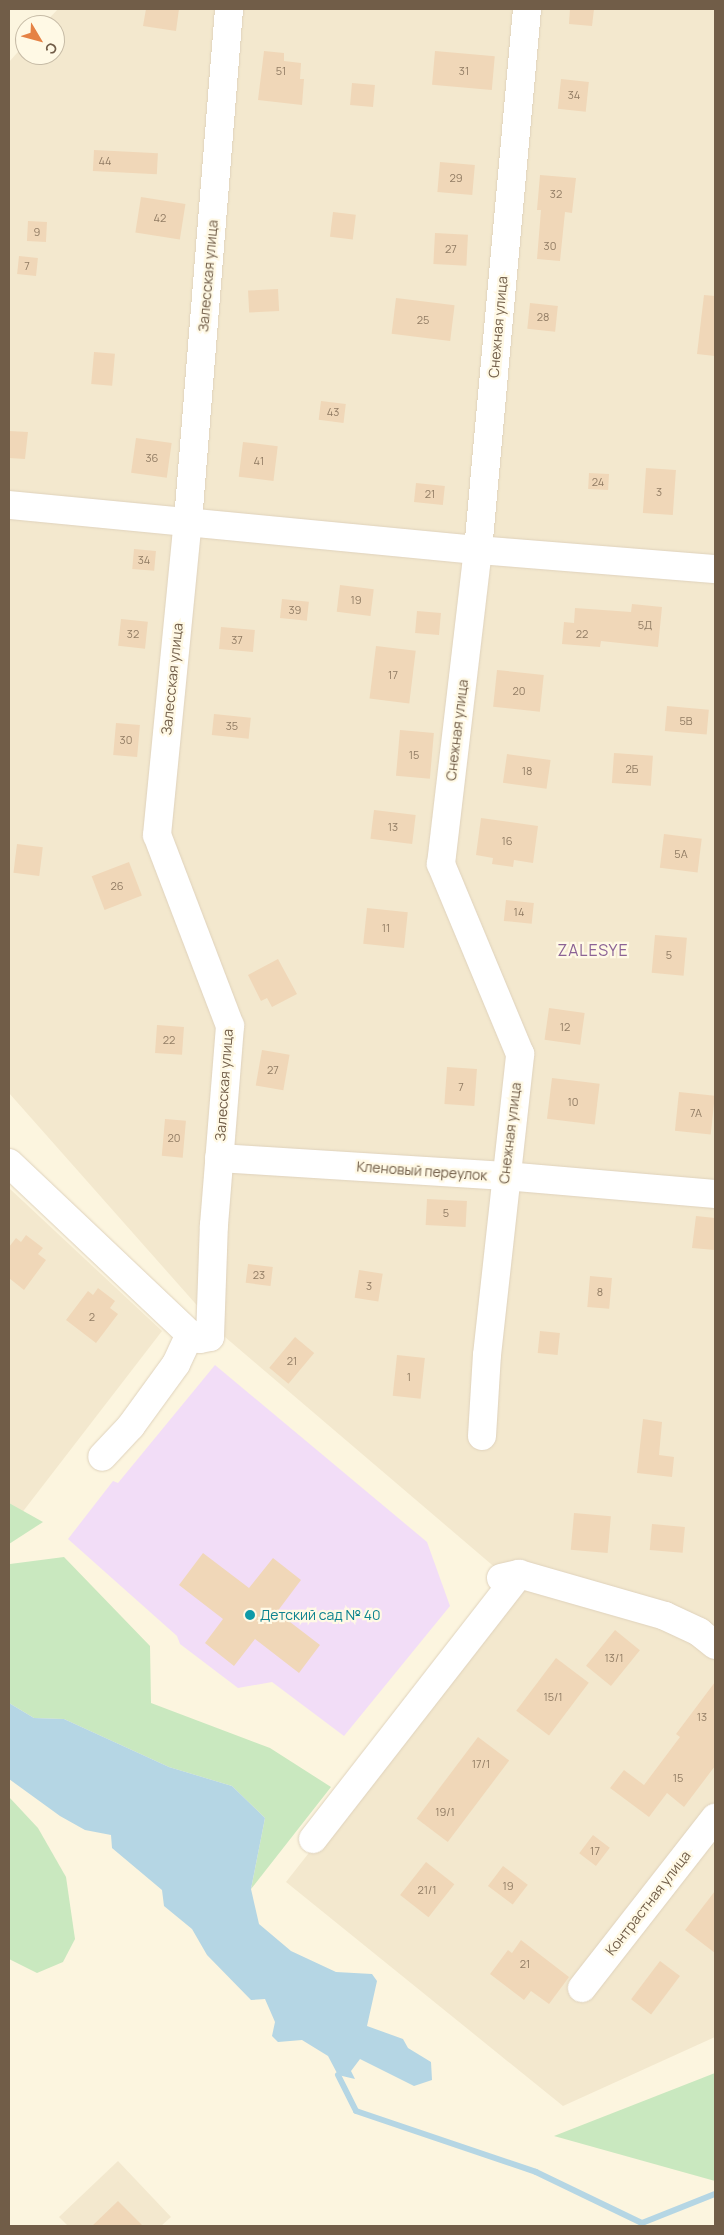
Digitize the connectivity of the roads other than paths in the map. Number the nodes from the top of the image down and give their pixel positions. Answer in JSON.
{"nodes":[{"id":1,"x":229,"y":9,"type":"edge"},
{"id":2,"x":527,"y":9,"type":"edge"},
{"id":3,"x":9,"y":505,"type":"edge"},
{"id":4,"x":188,"y":521,"type":"junction"},
{"id":5,"x":478,"y":550,"type":"junction"},
{"id":6,"x":715,"y":569,"type":"edge"},
{"id":7,"x":219,"y":1158,"type":"junction"},
{"id":8,"x":9,"y":1162,"type":"edge"},
{"id":9,"x":505,"y":1176,"type":"junction"},
{"id":10,"x":715,"y":1194,"type":"edge"},
{"id":11,"x":200,"y":1336,"type":"junction"},
{"id":12,"x":482,"y":1436,"type":"dead end"},
{"id":13,"x":102,"y":1457,"type":"dead end"},
{"id":14,"x":519,"y":1574,"type":"junction"},
{"id":15,"x":492,"y":1581,"type":"dead end"},
{"id":16,"x":715,"y":1645,"type":"edge"},
{"id":17,"x":715,"y":1818,"type":"edge"},
{"id":18,"x":313,"y":1839,"type":"dead end"},
{"id":19,"x":582,"y":1988,"type":"dead end"}],
"edges":[{"from":1,"to":4,"type":"street","name":"Залесская улица"},
{"from":2,"to":5,"type":"street","name":"Снежная улица"},
{"from":3,"to":4,"type":"street"},
{"from":4,"to":5,"type":"street"},
{"from":4,"to":7,"type":"street","name":"Залесская улица"},
{"from":5,"to":6,"type":"street"},
{"from":5,"to":9,"type":"street","name":"Снежная улица"},
{"from":7,"to":9,"type":"street","name":"Кленовый переулок"},
{"from":7,"to":11,"type":"street","name":"Залесская улица"},
{"from":8,"to":11,"type":"street"},
{"from":9,"to":10,"type":"street","name":"Кленовый переулок"},
{"from":9,"to":12,"type":"street","name":"Снежная улица"},
{"from":11,"to":13,"type":"street"},
{"from":14,"to":15,"type":"street"},
{"from":14,"to":16,"type":"street"},
{"from":14,"to":18,"type":"street"},
{"from":17,"to":19,"type":"street","name":"Контрастная улица"}]}
